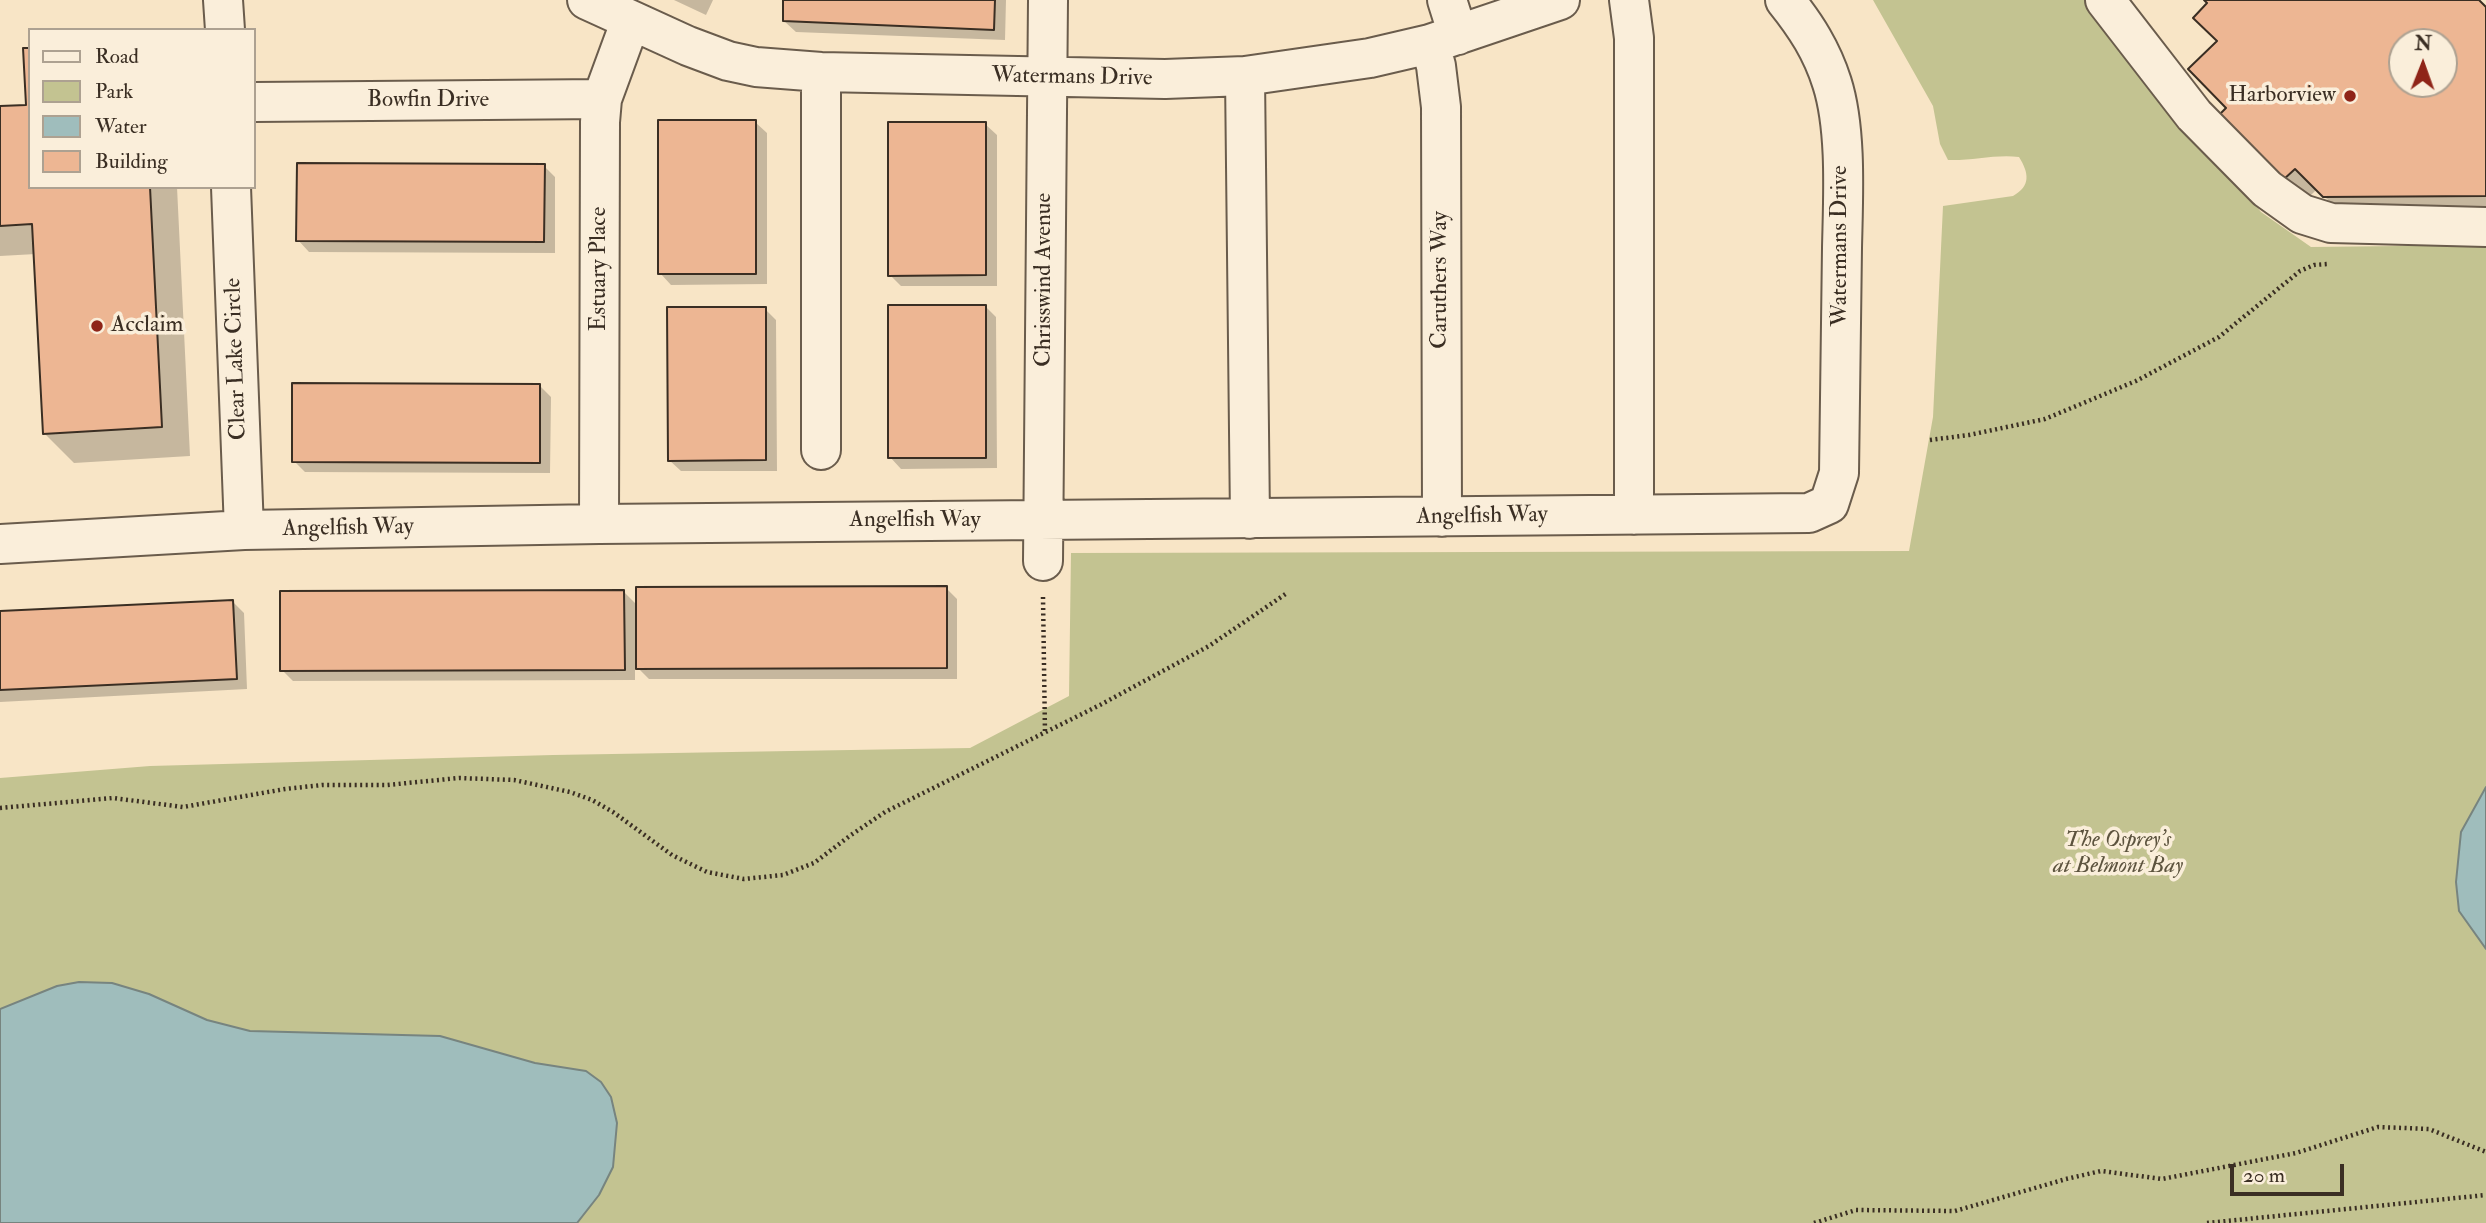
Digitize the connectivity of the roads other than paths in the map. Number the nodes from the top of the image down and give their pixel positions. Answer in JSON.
{"nodes":[{"id":1,"x":223,"y":0,"type":"edge"},
{"id":2,"x":587,"y":0,"type":"edge"},
{"id":3,"x":1048,"y":0,"type":"edge"},
{"id":4,"x":1560,"y":0,"type":"edge"},
{"id":5,"x":1629,"y":0,"type":"edge"},
{"id":6,"x":1785,"y":0,"type":"edge"},
{"id":7,"x":2105,"y":0,"type":"edge"},
{"id":8,"x":631,"y":20,"type":"junction"},
{"id":9,"x":1445,"y":26,"type":"edge"},
{"id":10,"x":225,"y":28,"type":"edge"},
{"id":11,"x":821,"y":72,"type":"junction"},
{"id":12,"x":1245,"y":76,"type":"junction"},
{"id":13,"x":1046,"y":78,"type":"junction"},
{"id":14,"x":602,"y":99,"type":"junction"},
{"id":15,"x":256,"y":102,"type":"edge"},
{"id":16,"x":231,"y":189,"type":"edge"},
{"id":17,"x":2486,"y":226,"type":"edge"},
{"id":18,"x":821,"y":450,"type":"dead end"},
{"id":19,"x":1829,"y":504,"type":"joint"},
{"id":20,"x":1634,"y":515,"type":"junction"},
{"id":21,"x":1442,"y":517,"type":"junction"},
{"id":22,"x":1250,"y":519,"type":"junction"},
{"id":23,"x":1043,"y":520,"type":"junction"},
{"id":24,"x":600,"y":524,"type":"junction"},
{"id":25,"x":244,"y":530,"type":"junction"},
{"id":26,"x":0,"y":544,"type":"edge"},
{"id":27,"x":1043,"y":561,"type":"road end"}],
"edges":[{"from":1,"to":10,"type":"street"},
{"from":2,"to":8,"type":"street","name":"Watermans Drive"},
{"from":3,"to":13,"type":"street","name":"Chrisswind Avenue"},
{"from":4,"to":9,"type":"street","name":"Watermans Drive"},
{"from":5,"to":20,"type":"street"},
{"from":6,"to":19,"type":"street","name":"Watermans Drive"},
{"from":7,"to":17,"type":"street"},
{"from":8,"to":11,"type":"street","name":"Watermans Drive"},
{"from":8,"to":14,"type":"street","name":"Estuary Place"},
{"from":9,"to":12,"type":"street","name":"Watermans Drive"},
{"from":9,"to":21,"type":"street","name":"Caruthers Way"},
{"from":11,"to":13,"type":"street","name":"Watermans Drive"},
{"from":11,"to":18,"type":"street"},
{"from":12,"to":13,"type":"street","name":"Watermans Drive"},
{"from":12,"to":22,"type":"street"},
{"from":13,"to":23,"type":"street","name":"Chrisswind Avenue"},
{"from":14,"to":15,"type":"street","name":"Bowfin Drive"},
{"from":14,"to":24,"type":"street","name":"Estuary Place"},
{"from":16,"to":25,"type":"street","name":"Clear Lake Circle"},
{"from":19,"to":20,"type":"street","name":"Angelfish Way"},
{"from":20,"to":21,"type":"street","name":"Angelfish Way"},
{"from":21,"to":22,"type":"street","name":"Angelfish Way"},
{"from":22,"to":23,"type":"street","name":"Angelfish Way"},
{"from":23,"to":24,"type":"street","name":"Angelfish Way"},
{"from":23,"to":27,"type":"street","name":"Chrisswind Avenue"},
{"from":24,"to":25,"type":"street","name":"Angelfish Way"},
{"from":25,"to":26,"type":"street","name":"Angelfish Way"}]}
